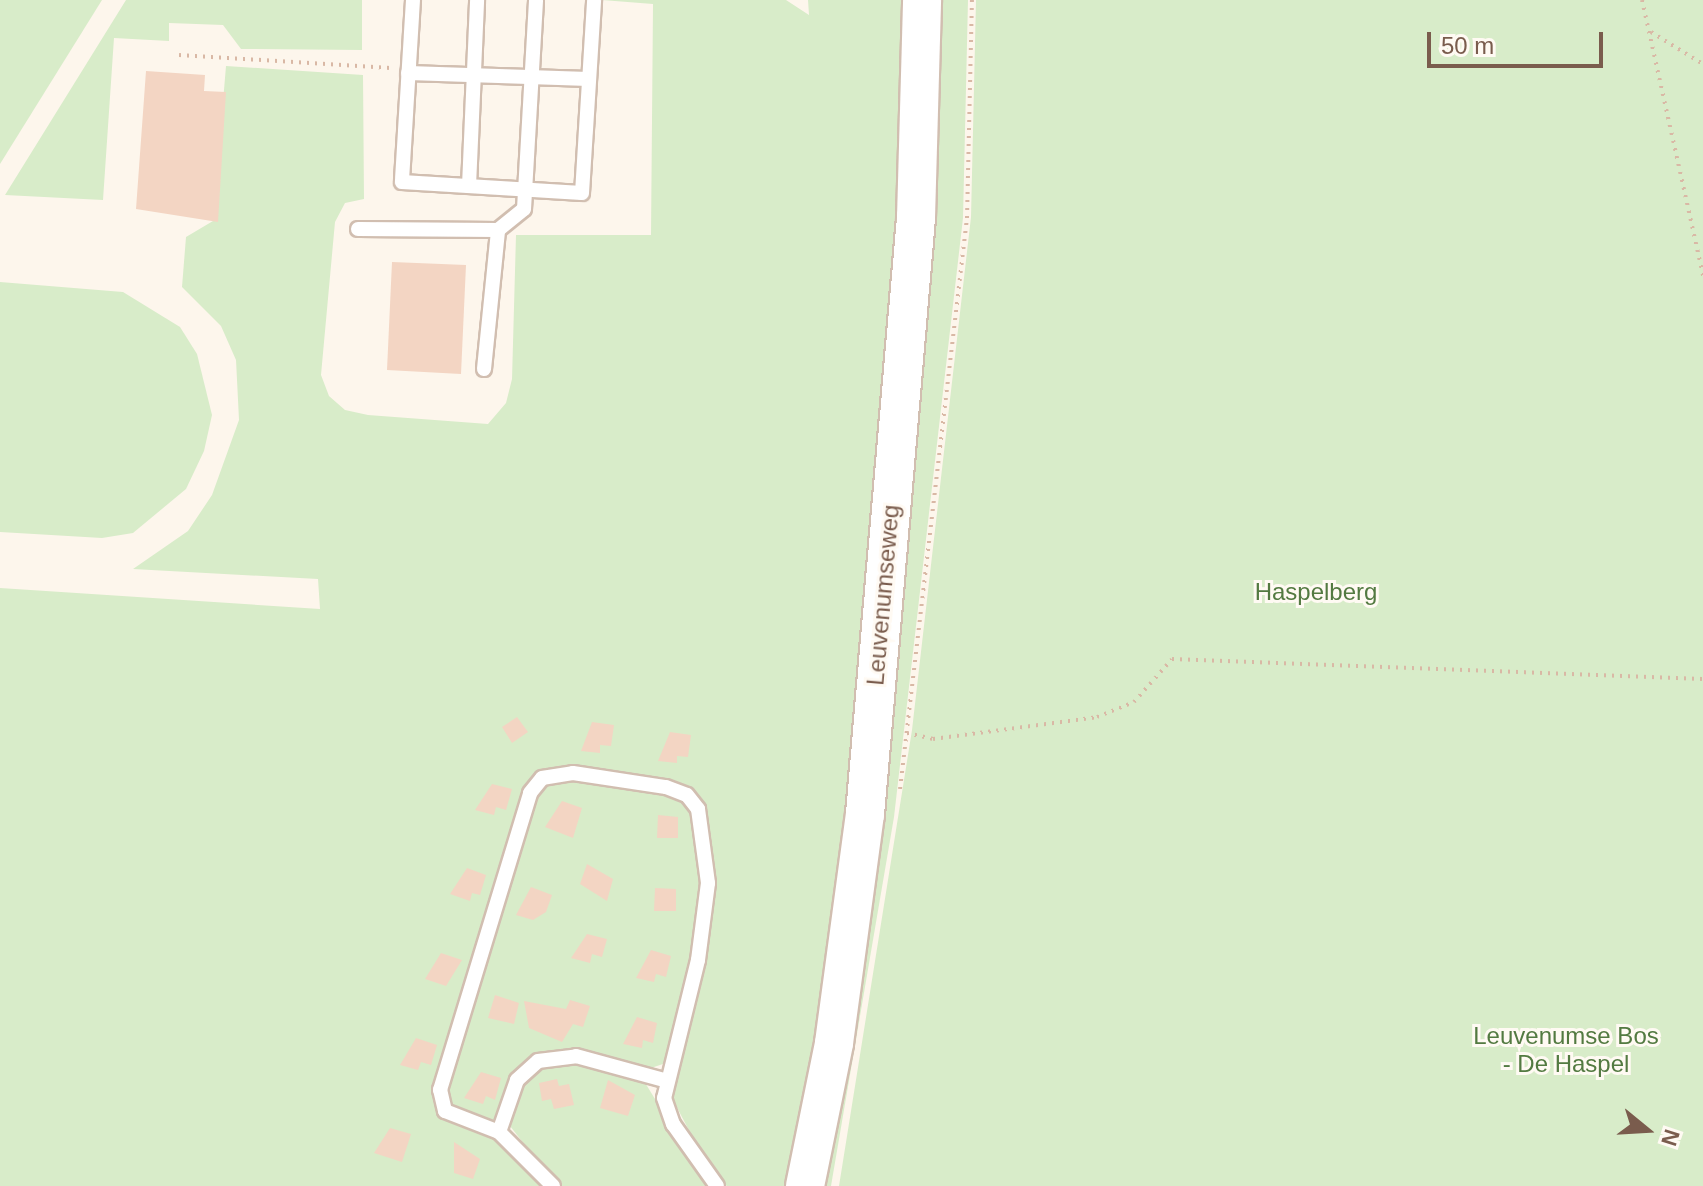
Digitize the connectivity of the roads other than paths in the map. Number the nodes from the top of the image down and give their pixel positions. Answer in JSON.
{"nodes":[{"id":1,"x":413,"y":0,"type":"edge"},
{"id":2,"x":477,"y":0,"type":"edge"},
{"id":3,"x":536,"y":0,"type":"edge"},
{"id":4,"x":594,"y":0,"type":"edge"},
{"id":5,"x":922,"y":0,"type":"edge"},
{"id":6,"x":408,"y":73,"type":"junction"},
{"id":7,"x":473,"y":75,"type":"junction"},
{"id":8,"x":532,"y":78,"type":"junction"},
{"id":9,"x":589,"y":79,"type":"junction"},
{"id":10,"x":469,"y":186,"type":"junction"},
{"id":11,"x":526,"y":189,"type":"junction"},
{"id":12,"x":358,"y":229,"type":"dead end"},
{"id":13,"x":498,"y":230,"type":"junction"},
{"id":14,"x":484,"y":369,"type":"dead end"},
{"id":15,"x":668,"y":1081,"type":"junction"},
{"id":16,"x":499,"y":1132,"type":"junction"},
{"id":17,"x":553,"y":1186,"type":"edge"},
{"id":18,"x":717,"y":1186,"type":"edge"},
{"id":19,"x":805,"y":1186,"type":"edge"}],
"edges":[{"from":1,"to":6,"type":"lane"},
{"from":2,"to":7,"type":"lane"},
{"from":3,"to":8,"type":"lane"},
{"from":4,"to":9,"type":"lane"},
{"from":5,"to":19,"type":"main road","name":"Leuvenumseweg"},
{"from":6,"to":7,"type":"lane"},
{"from":6,"to":10,"type":"lane"},
{"from":7,"to":8,"type":"lane"},
{"from":7,"to":10,"type":"lane"},
{"from":8,"to":9,"type":"lane"},
{"from":8,"to":11,"type":"lane"},
{"from":9,"to":11,"type":"lane"},
{"from":10,"to":11,"type":"lane"},
{"from":11,"to":13,"type":"lane"},
{"from":12,"to":13,"type":"lane"},
{"from":13,"to":14,"type":"lane"},
{"from":15,"to":16,"type":"lane"},
{"from":15,"to":16,"type":"lane"},
{"from":15,"to":18,"type":"lane"},
{"from":16,"to":17,"type":"lane"}]}
